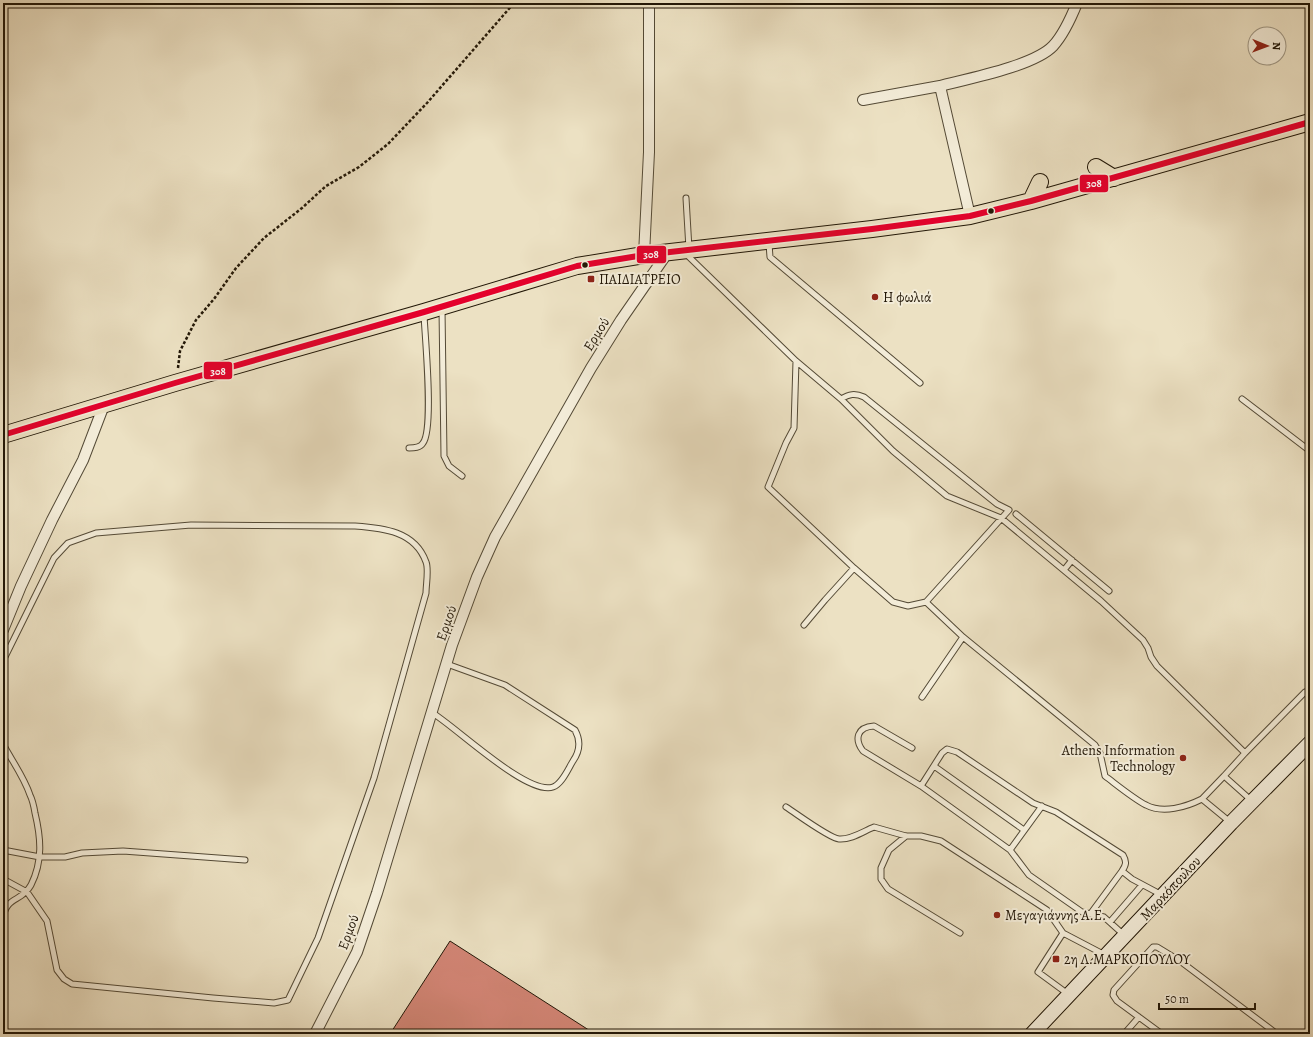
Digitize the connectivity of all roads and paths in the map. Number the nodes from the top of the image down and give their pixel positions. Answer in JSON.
{"nodes":[{"id":1,"x":514,"y":3,"type":"edge"},
{"id":2,"x":649,"y":3,"type":"edge"},
{"id":3,"x":1078,"y":3,"type":"edge"},
{"id":4,"x":940,"y":86,"type":"junction"},
{"id":5,"x":863,"y":100,"type":"dead end"},
{"id":6,"x":1310,"y":122,"type":"edge"},
{"id":7,"x":1096,"y":167,"type":"dead end"},
{"id":8,"x":1114,"y":178,"type":"junction"},
{"id":9,"x":1040,"y":182,"type":"dead end"},
{"id":10,"x":686,"y":198,"type":"dead end"},
{"id":11,"x":1031,"y":202,"type":"junction"},
{"id":12,"x":970,"y":216,"type":"junction"},
{"id":13,"x":768,"y":241,"type":"junction"},
{"id":14,"x":680,"y":250,"type":"junction"},
{"id":15,"x":644,"y":254,"type":"junction"},
{"id":16,"x":442,"y":306,"type":"junction"},
{"id":17,"x":424,"y":312,"type":"junction"},
{"id":18,"x":796,"y":361,"type":"junction"},
{"id":19,"x":175,"y":383,"type":"junction"},
{"id":20,"x":920,"y":383,"type":"dead end"},
{"id":21,"x":841,"y":399,"type":"junction"},
{"id":22,"x":1242,"y":399,"type":"dead end"},
{"id":23,"x":104,"y":405,"type":"junction"},
{"id":24,"x":3,"y":435,"type":"edge"},
{"id":25,"x":409,"y":448,"type":"dead end"},
{"id":26,"x":1310,"y":451,"type":"edge"},
{"id":27,"x":462,"y":476,"type":"dead end"},
{"id":28,"x":1016,"y":514,"type":"dead end"},
{"id":29,"x":1001,"y":518,"type":"junction"},
{"id":30,"x":1072,"y":560,"type":"junction"},
{"id":31,"x":854,"y":568,"type":"junction"},
{"id":32,"x":1064,"y":570,"type":"junction"},
{"id":33,"x":1109,"y":591,"type":"dead end"},
{"id":34,"x":926,"y":602,"type":"junction"},
{"id":35,"x":804,"y":626,"type":"dead end"},
{"id":36,"x":3,"y":630,"type":"edge"},
{"id":37,"x":963,"y":637,"type":"junction"},
{"id":38,"x":3,"y":661,"type":"edge"},
{"id":39,"x":447,"y":664,"type":"junction"},
{"id":40,"x":1310,"y":690,"type":"edge"},
{"id":41,"x":922,"y":698,"type":"dead end"},
{"id":42,"x":431,"y":712,"type":"junction"},
{"id":43,"x":1310,"y":743,"type":"edge"},
{"id":44,"x":3,"y":744,"type":"edge"},
{"id":45,"x":912,"y":748,"type":"dead end"},
{"id":46,"x":1244,"y":753,"type":"junction"},
{"id":47,"x":934,"y":766,"type":"junction"},
{"id":48,"x":1224,"y":776,"type":"junction"},
{"id":49,"x":921,"y":786,"type":"junction"},
{"id":50,"x":1202,"y":799,"type":"junction"},
{"id":51,"x":1252,"y":801,"type":"junction"},
{"id":52,"x":1042,"y":806,"type":"junction"},
{"id":53,"x":786,"y":807,"type":"dead end"},
{"id":54,"x":1231,"y":823,"type":"junction"},
{"id":55,"x":1024,"y":830,"type":"junction"},
{"id":56,"x":906,"y":836,"type":"junction"},
{"id":57,"x":3,"y":850,"type":"edge"},
{"id":58,"x":1010,"y":850,"type":"junction"},
{"id":59,"x":40,"y":856,"type":"junction"},
{"id":60,"x":245,"y":860,"type":"dead end"},
{"id":61,"x":1122,"y":871,"type":"junction"},
{"id":62,"x":3,"y":879,"type":"edge"},
{"id":63,"x":1142,"y":885,"type":"junction"},
{"id":64,"x":27,"y":892,"type":"junction"},
{"id":65,"x":1162,"y":896,"type":"junction"},
{"id":66,"x":1091,"y":913,"type":"junction"},
{"id":67,"x":3,"y":918,"type":"edge"},
{"id":68,"x":1110,"y":922,"type":"junction"},
{"id":69,"x":960,"y":933,"type":"dead end"},
{"id":70,"x":1063,"y":933,"type":"junction"},
{"id":71,"x":1125,"y":936,"type":"junction"},
{"id":72,"x":1106,"y":956,"type":"junction"},
{"id":73,"x":1069,"y":995,"type":"junction"},
{"id":74,"x":1139,"y":1017,"type":"junction"},
{"id":75,"x":315,"y":1034,"type":"edge"},
{"id":76,"x":1032,"y":1034,"type":"edge"},
{"id":77,"x":1124,"y":1034,"type":"edge"},
{"id":78,"x":1162,"y":1034,"type":"edge"},
{"id":79,"x":1277,"y":1034,"type":"edge"}],
"edges":[{"from":1,"to":19,"type":"path"},
{"from":2,"to":15,"type":"street"},
{"from":3,"to":4,"type":"street"},
{"from":4,"to":5,"type":"street"},
{"from":4,"to":12,"type":"street"},
{"from":6,"to":8,"type":"main road"},
{"from":7,"to":8,"type":"main road"},
{"from":8,"to":11,"type":"main road"},
{"from":9,"to":11,"type":"main road"},
{"from":10,"to":14,"type":"lane"},
{"from":11,"to":12,"type":"main road"},
{"from":12,"to":13,"type":"main road"},
{"from":13,"to":14,"type":"main road"},
{"from":13,"to":20,"type":"lane"},
{"from":14,"to":15,"type":"main road"},
{"from":14,"to":18,"type":"lane"},
{"from":14,"to":39,"type":"street","name":"Ερμού"},
{"from":15,"to":16,"type":"main road"},
{"from":16,"to":17,"type":"main road"},
{"from":16,"to":27,"type":"lane"},
{"from":17,"to":19,"type":"main road"},
{"from":17,"to":25,"type":"lane"},
{"from":18,"to":21,"type":"lane"},
{"from":18,"to":31,"type":"lane"},
{"from":19,"to":23,"type":"main road"},
{"from":21,"to":29,"type":"lane"},
{"from":21,"to":29,"type":"lane"},
{"from":22,"to":26,"type":"lane"},
{"from":23,"to":24,"type":"main road"},
{"from":23,"to":36,"type":"street"},
{"from":28,"to":30,"type":"lane"},
{"from":29,"to":32,"type":"lane"},
{"from":29,"to":34,"type":"lane"},
{"from":30,"to":32,"type":"lane"},
{"from":30,"to":33,"type":"lane"},
{"from":31,"to":34,"type":"lane"},
{"from":31,"to":35,"type":"lane"},
{"from":32,"to":46,"type":"lane"},
{"from":34,"to":37,"type":"lane"},
{"from":37,"to":41,"type":"lane"},
{"from":37,"to":50,"type":"lane"},
{"from":38,"to":64,"type":"lane"},
{"from":39,"to":42,"type":"street","name":"Ερμού"},
{"from":39,"to":42,"type":"lane"},
{"from":40,"to":46,"type":"lane"},
{"from":42,"to":75,"type":"street","name":"Ερμού"},
{"from":43,"to":51,"type":"main road","name":"Μαρκόπουλου"},
{"from":44,"to":59,"type":"lane"},
{"from":45,"to":49,"type":"lane"},
{"from":46,"to":48,"type":"lane"},
{"from":47,"to":49,"type":"lane"},
{"from":47,"to":52,"type":"lane"},
{"from":47,"to":55,"type":"lane"},
{"from":48,"to":50,"type":"lane"},
{"from":48,"to":51,"type":"lane"},
{"from":49,"to":58,"type":"lane"},
{"from":50,"to":54,"type":"lane"},
{"from":51,"to":54,"type":"main road","name":"Μαρκόπουλου"},
{"from":52,"to":55,"type":"lane"},
{"from":52,"to":61,"type":"lane"},
{"from":53,"to":56,"type":"lane"},
{"from":54,"to":65,"type":"main road","name":"Μαρκόπουλου"},
{"from":55,"to":58,"type":"lane"},
{"from":56,"to":69,"type":"lane"},
{"from":56,"to":70,"type":"lane"},
{"from":57,"to":59,"type":"lane"},
{"from":58,"to":66,"type":"lane"},
{"from":59,"to":60,"type":"lane"},
{"from":59,"to":64,"type":"lane"},
{"from":61,"to":63,"type":"lane"},
{"from":61,"to":66,"type":"lane"},
{"from":62,"to":64,"type":"lane"},
{"from":63,"to":65,"type":"lane"},
{"from":63,"to":68,"type":"lane"},
{"from":64,"to":67,"type":"lane"},
{"from":65,"to":71,"type":"main road","name":"Μαρκόπουλου"},
{"from":66,"to":68,"type":"lane"},
{"from":68,"to":71,"type":"lane"},
{"from":70,"to":72,"type":"lane"},
{"from":70,"to":73,"type":"lane"},
{"from":71,"to":72,"type":"main road","name":"Μαρκόπουλου"},
{"from":72,"to":73,"type":"main road","name":"Μαρκόπουλου"},
{"from":73,"to":76,"type":"main road","name":"Μαρκόπουλου"},
{"from":74,"to":77,"type":"lane"},
{"from":74,"to":78,"type":"lane"},
{"from":74,"to":79,"type":"lane"}]}
